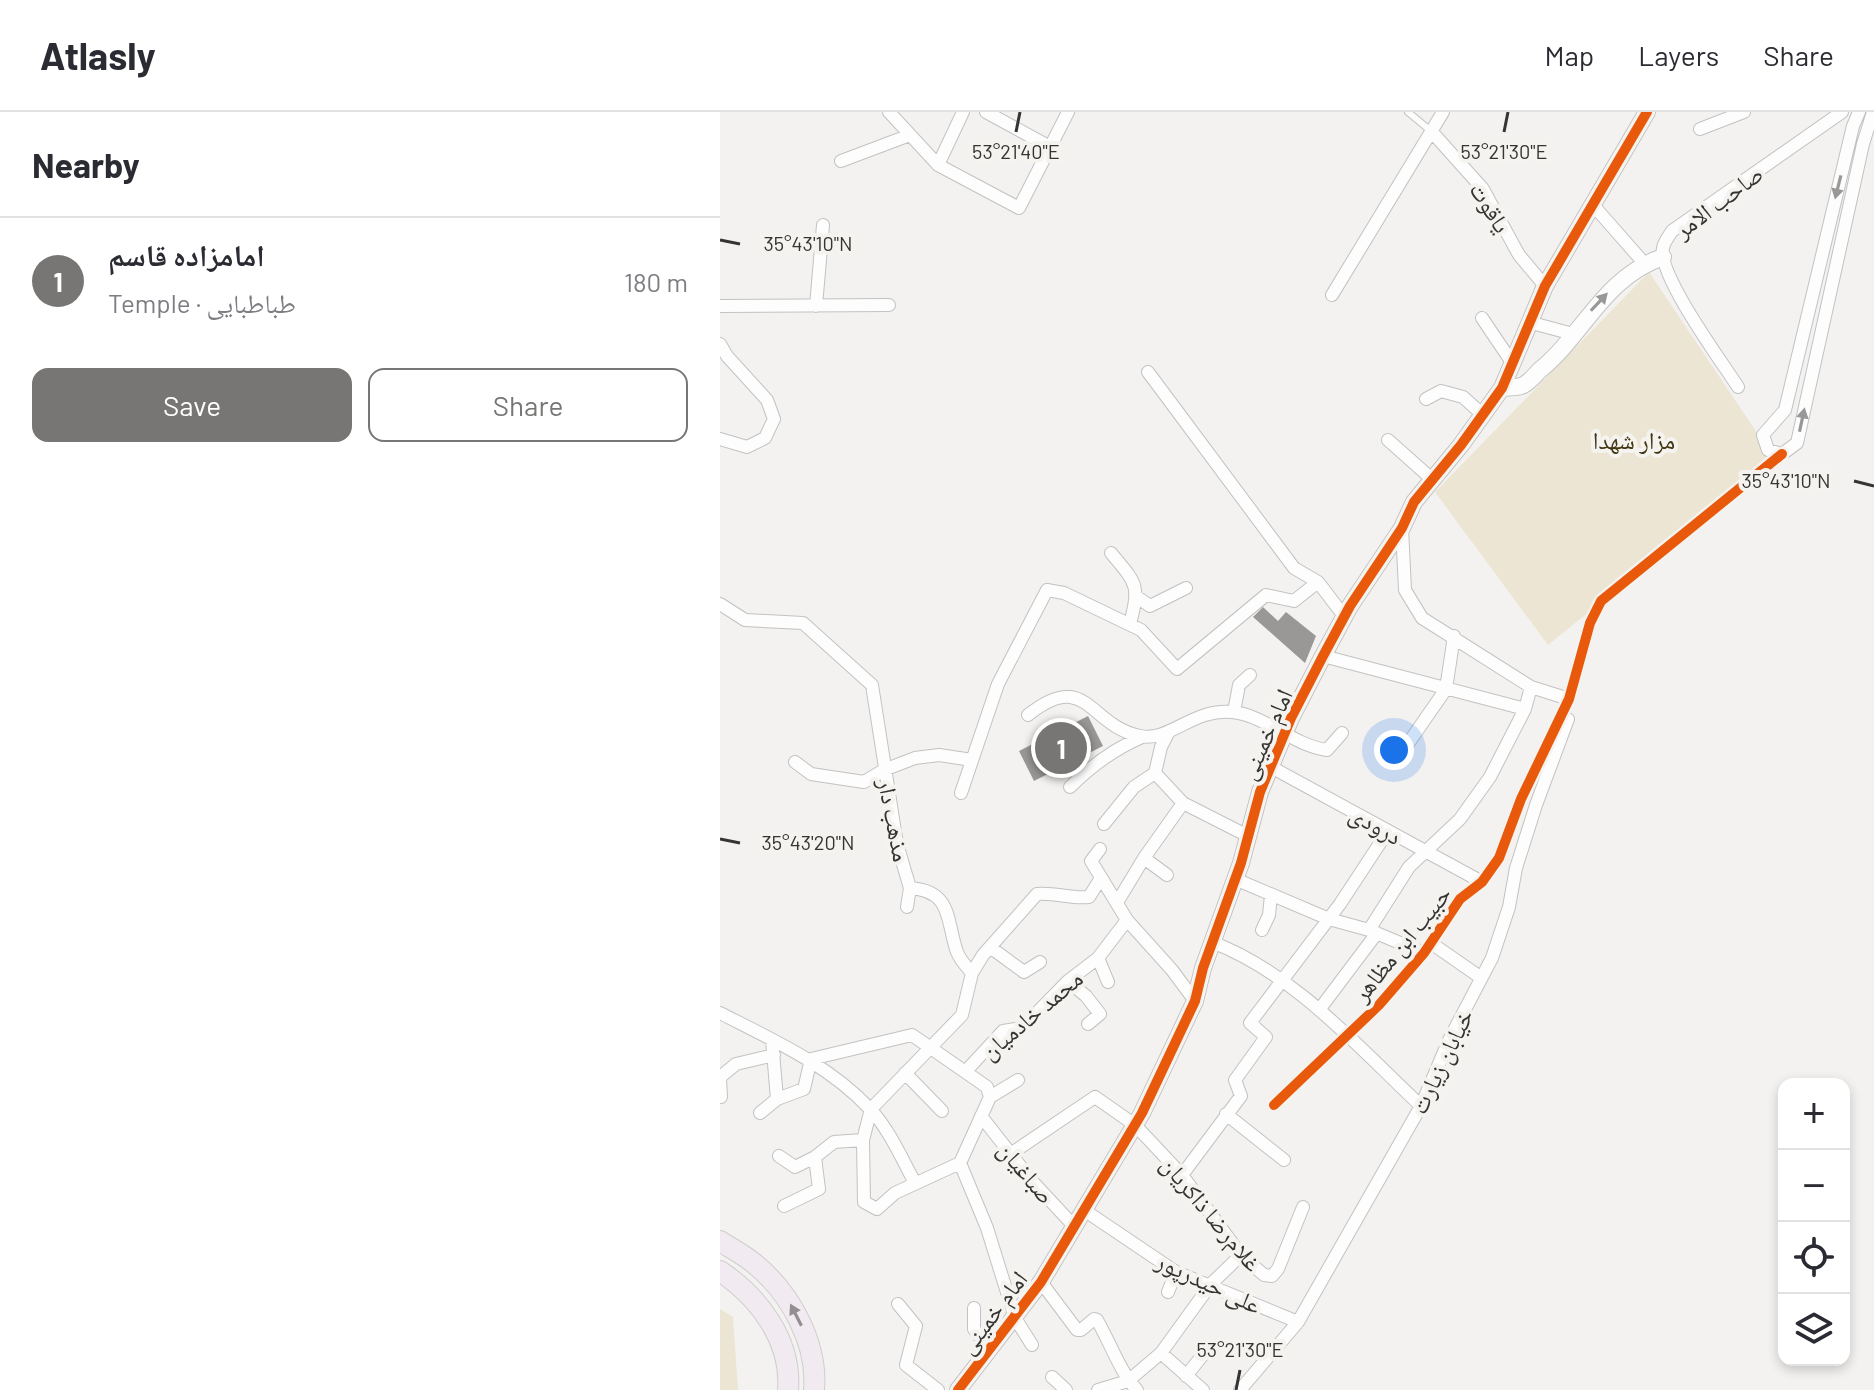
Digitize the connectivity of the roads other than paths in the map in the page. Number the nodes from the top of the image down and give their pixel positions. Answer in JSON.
{"nodes":[{"id":1,"x":889,"y":112,"type":"edge"},
{"id":2,"x":963,"y":112,"type":"edge"},
{"id":3,"x":986,"y":112,"type":"edge"},
{"id":4,"x":1068,"y":112,"type":"edge"},
{"id":5,"x":1408,"y":112,"type":"edge"},
{"id":6,"x":1443,"y":112,"type":"edge"},
{"id":7,"x":1744,"y":112,"type":"edge"},
{"id":8,"x":1859,"y":112,"type":"edge"},
{"id":9,"x":1873,"y":112,"type":"edge"},
{"id":10,"x":1835,"y":113,"type":"edge"},
{"id":11,"x":1642,"y":114,"type":"edge"},
{"id":12,"x":1700,"y":129,"type":"dead end"},
{"id":13,"x":1432,"y":132,"type":"junction"},
{"id":14,"x":910,"y":135,"type":"junction"},
{"id":15,"x":1868,"y":145,"type":"edge"},
{"id":16,"x":1050,"y":147,"type":"junction"},
{"id":17,"x":841,"y":161,"type":"dead end"},
{"id":18,"x":938,"y":165,"type":"junction"},
{"id":19,"x":1593,"y":205,"type":"junction"},
{"id":20,"x":823,"y":225,"type":"dead end"},
{"id":21,"x":1663,"y":257,"type":"junction"},
{"id":22,"x":1644,"y":263,"type":"junction"},
{"id":23,"x":1545,"y":286,"type":"junction"},
{"id":24,"x":1332,"y":295,"type":"dead end"},
{"id":25,"x":889,"y":305,"type":"dead end"},
{"id":26,"x":720,"y":306,"type":"edge"},
{"id":27,"x":816,"y":306,"type":"junction"},
{"id":28,"x":1482,"y":318,"type":"dead end"},
{"id":29,"x":1532,"y":323,"type":"junction"},
{"id":30,"x":1573,"y":334,"type":"junction"},
{"id":31,"x":720,"y":344,"type":"edge"},
{"id":32,"x":1513,"y":364,"type":"junction"},
{"id":33,"x":1148,"y":372,"type":"dead end"},
{"id":34,"x":1738,"y":387,"type":"dead end"},
{"id":35,"x":1502,"y":388,"type":"junction"},
{"id":36,"x":1426,"y":399,"type":"dead end"},
{"id":37,"x":1483,"y":415,"type":"junction"},
{"id":38,"x":720,"y":439,"type":"edge"},
{"id":39,"x":1388,"y":440,"type":"dead end"},
{"id":40,"x":1782,"y":454,"type":"junction"},
{"id":41,"x":1433,"y":480,"type":"junction"},
{"id":42,"x":1402,"y":528,"type":"junction"},
{"id":43,"x":1111,"y":553,"type":"dead end"},
{"id":44,"x":1318,"y":582,"type":"junction"},
{"id":45,"x":1186,"y":588,"type":"dead end"},
{"id":46,"x":1137,"y":597,"type":"junction"},
{"id":47,"x":720,"y":604,"type":"edge"},
{"id":48,"x":1344,"y":616,"type":"junction"},
{"id":49,"x":1130,"y":624,"type":"junction"},
{"id":50,"x":1454,"y":636,"type":"junction"},
{"id":51,"x":1323,"y":656,"type":"junction"},
{"id":52,"x":1250,"y":675,"type":"dead end"},
{"id":53,"x":1531,"y":687,"type":"junction"},
{"id":54,"x":1446,"y":689,"type":"junction"},
{"id":55,"x":1569,"y":699,"type":"junction"},
{"id":56,"x":1525,"y":709,"type":"junction"},
{"id":57,"x":1234,"y":712,"type":"junction"},
{"id":58,"x":1028,"y":715,"type":"dead end"},
{"id":59,"x":1168,"y":733,"type":"junction"},
{"id":60,"x":1342,"y":733,"type":"dead end"},
{"id":61,"x":1284,"y":735,"type":"junction"},
{"id":62,"x":1142,"y":737,"type":"junction"},
{"id":63,"x":1405,"y":748,"type":"dead end"},
{"id":64,"x":972,"y":760,"type":"junction"},
{"id":65,"x":795,"y":762,"type":"dead end"},
{"id":66,"x":1271,"y":767,"type":"junction"},
{"id":67,"x":884,"y":770,"type":"junction"},
{"id":68,"x":1155,"y":773,"type":"junction"},
{"id":69,"x":1070,"y":787,"type":"dead end"},
{"id":70,"x":961,"y":793,"type":"dead end"},
{"id":71,"x":1183,"y":803,"type":"junction"},
{"id":72,"x":1104,"y":824,"type":"dead end"},
{"id":73,"x":1388,"y":831,"type":"junction"},
{"id":74,"x":1248,"y":836,"type":"junction"},
{"id":75,"x":1100,"y":849,"type":"dead end"},
{"id":76,"x":1424,"y":850,"type":"junction"},
{"id":77,"x":1144,"y":858,"type":"junction"},
{"id":78,"x":1167,"y":875,"type":"dead end"},
{"id":79,"x":1101,"y":878,"type":"junction"},
{"id":80,"x":1235,"y":879,"type":"junction"},
{"id":81,"x":1482,"y":882,"type":"junction"},
{"id":82,"x":910,"y":888,"type":"junction"},
{"id":83,"x":1271,"y":895,"type":"junction"},
{"id":84,"x":1118,"y":901,"type":"junction"},
{"id":85,"x":907,"y":907,"type":"dead end"},
{"id":86,"x":1329,"y":919,"type":"junction"},
{"id":87,"x":1127,"y":920,"type":"junction"},
{"id":88,"x":1262,"y":930,"type":"dead end"},
{"id":89,"x":1373,"y":932,"type":"junction"},
{"id":90,"x":1212,"y":942,"type":"junction"},
{"id":91,"x":990,"y":947,"type":"junction"},
{"id":92,"x":1428,"y":948,"type":"junction"},
{"id":93,"x":1098,"y":958,"type":"junction"},
{"id":94,"x":1040,"y":962,"type":"dead end"},
{"id":95,"x":972,"y":973,"type":"junction"},
{"id":96,"x":1480,"y":977,"type":"junction"},
{"id":97,"x":1284,"y":980,"type":"junction"},
{"id":98,"x":1068,"y":981,"type":"junction"},
{"id":99,"x":1108,"y":982,"type":"dead end"},
{"id":100,"x":1195,"y":1001,"type":"junction"},
{"id":101,"x":1319,"y":1010,"type":"junction"},
{"id":102,"x":720,"y":1013,"type":"edge"},
{"id":103,"x":1088,"y":1024,"type":"dead end"},
{"id":104,"x":1346,"y":1036,"type":"junction"},
{"id":105,"x":772,"y":1040,"type":"junction"},
{"id":106,"x":930,"y":1047,"type":"junction"},
{"id":107,"x":774,"y":1055,"type":"junction"},
{"id":108,"x":811,"y":1059,"type":"junction"},
{"id":109,"x":966,"y":1071,"type":"junction"},
{"id":110,"x":905,"y":1073,"type":"junction"},
{"id":111,"x":720,"y":1078,"type":"edge"},
{"id":112,"x":1018,"y":1080,"type":"dead end"},
{"id":113,"x":721,"y":1097,"type":"edge"},
{"id":114,"x":990,"y":1097,"type":"junction"},
{"id":115,"x":777,"y":1099,"type":"junction"},
{"id":116,"x":1274,"y":1105,"type":"dead end"},
{"id":117,"x":1421,"y":1106,"type":"junction"},
{"id":118,"x":871,"y":1109,"type":"junction"},
{"id":119,"x":942,"y":1111,"type":"dead end"},
{"id":120,"x":760,"y":1113,"type":"dead end"},
{"id":121,"x":1226,"y":1114,"type":"junction"},
{"id":122,"x":981,"y":1116,"type":"junction"},
{"id":123,"x":1135,"y":1125,"type":"junction"},
{"id":124,"x":863,"y":1140,"type":"junction"},
{"id":125,"x":1012,"y":1153,"type":"junction"},
{"id":126,"x":779,"y":1156,"type":"dead end"},
{"id":127,"x":815,"y":1157,"type":"junction"},
{"id":128,"x":1284,"y":1160,"type":"dead end"},
{"id":129,"x":960,"y":1163,"type":"junction"},
{"id":130,"x":1182,"y":1175,"type":"junction"},
{"id":131,"x":915,"y":1183,"type":"junction"},
{"id":132,"x":784,"y":1206,"type":"dead end"},
{"id":133,"x":1303,"y":1207,"type":"dead end"},
{"id":134,"x":1084,"y":1210,"type":"junction"},
{"id":135,"x":1074,"y":1226,"type":"junction"},
{"id":136,"x":720,"y":1241,"type":"edge"},
{"id":137,"x":1241,"y":1255,"type":"junction"},
{"id":138,"x":720,"y":1271,"type":"edge"},
{"id":139,"x":1176,"y":1272,"type":"junction"},
{"id":140,"x":1041,"y":1282,"type":"junction"},
{"id":141,"x":1211,"y":1284,"type":"junction"},
{"id":142,"x":1168,"y":1292,"type":"dead end"},
{"id":143,"x":898,"y":1304,"type":"dead end"},
{"id":144,"x":974,"y":1308,"type":"dead end"},
{"id":145,"x":1015,"y":1318,"type":"junction"},
{"id":146,"x":1298,"y":1322,"type":"junction"},
{"id":147,"x":1032,"y":1345,"type":"dead end"},
{"id":148,"x":988,"y":1349,"type":"junction"},
{"id":149,"x":1206,"y":1351,"type":"dead end"},
{"id":150,"x":1161,"y":1353,"type":"junction"},
{"id":151,"x":1186,"y":1376,"type":"junction"},
{"id":152,"x":1052,"y":1377,"type":"dead end"},
{"id":153,"x":1132,"y":1386,"type":"edge"},
{"id":154,"x":788,"y":1390,"type":"edge"},
{"id":155,"x":814,"y":1390,"type":"edge"},
{"id":156,"x":938,"y":1390,"type":"edge"},
{"id":157,"x":958,"y":1390,"type":"edge"},
{"id":158,"x":1066,"y":1390,"type":"edge"},
{"id":159,"x":1098,"y":1390,"type":"edge"},
{"id":160,"x":1203,"y":1390,"type":"edge"},
{"id":161,"x":1240,"y":1390,"type":"edge"}],
"edges":[{"from":1,"to":14,"type":"street"},
{"from":2,"to":18,"type":"street"},
{"from":3,"to":16,"type":"street"},
{"from":4,"to":16,"type":"street"},
{"from":5,"to":13,"type":"lane"},
{"from":6,"to":13,"type":"street"},
{"from":7,"to":12,"type":"street"},
{"from":8,"to":40,"type":"street","one_way":true},
{"from":9,"to":15,"type":"street"},
{"from":10,"to":21,"type":"street","name":"صاحب الامر"},
{"from":11,"to":19,"type":"street","name":"امام خمینی"},
{"from":13,"to":23,"type":"street","name":"یاقوت"},
{"from":13,"to":24,"type":"street"},
{"from":14,"to":17,"type":"street"},
{"from":14,"to":18,"type":"street"},
{"from":40,"to":15,"type":"street","one_way":true},
{"from":16,"to":18,"type":"street"},
{"from":19,"to":22,"type":"street"},
{"from":19,"to":23,"type":"street","name":"امام خمینی"},
{"from":20,"to":27,"type":"street"},
{"from":21,"to":22,"type":"street","name":"صاحب الامر"},
{"from":21,"to":34,"type":"street"},
{"from":30,"to":22,"type":"street","name":"صاحب الامر","one_way":true},
{"from":23,"to":29,"type":"street","name":"امام خمینی"},
{"from":25,"to":27,"type":"street"},
{"from":26,"to":27,"type":"street"},
{"from":28,"to":32,"type":"street"},
{"from":29,"to":30,"type":"street"},
{"from":29,"to":32,"type":"street","name":"امام خمینی"},
{"from":30,"to":35,"type":"street","name":"صاحب الامر"},
{"from":31,"to":38,"type":"street"},
{"from":32,"to":35,"type":"street","name":"امام خمینی"},
{"from":33,"to":44,"type":"street"},
{"from":35,"to":37,"type":"street","name":"امام خمینی"},
{"from":36,"to":37,"type":"street"},
{"from":37,"to":41,"type":"street","name":"امام خمینی"},
{"from":39,"to":41,"type":"street"},
{"from":40,"to":55,"type":"street"},
{"from":41,"to":42,"type":"street","name":"امام خمینی"},
{"from":42,"to":48,"type":"street","name":"امام خمینی"},
{"from":42,"to":50,"type":"street"},
{"from":43,"to":46,"type":"street"},
{"from":44,"to":48,"type":"street"},
{"from":44,"to":49,"type":"street"},
{"from":45,"to":46,"type":"street"},
{"from":46,"to":49,"type":"street"},
{"from":47,"to":67,"type":"street","name":"مذهب دار"},
{"from":48,"to":51,"type":"street","name":"امام خمینی"},
{"from":49,"to":64,"type":"street"},
{"from":50,"to":53,"type":"street"},
{"from":50,"to":54,"type":"street"},
{"from":51,"to":54,"type":"street"},
{"from":51,"to":61,"type":"street","name":"امام خمینی"},
{"from":52,"to":57,"type":"street"},
{"from":53,"to":55,"type":"street"},
{"from":53,"to":56,"type":"street"},
{"from":54,"to":56,"type":"street"},
{"from":54,"to":63,"type":"street"},
{"from":55,"to":81,"type":"street","name":"حبیب ابن مظاهر"},
{"from":55,"to":96,"type":"street","name":"خیابان زیارت"},
{"from":56,"to":76,"type":"street"},
{"from":57,"to":59,"type":"street"},
{"from":57,"to":61,"type":"street"},
{"from":58,"to":62,"type":"street"},
{"from":59,"to":62,"type":"street"},
{"from":59,"to":68,"type":"street"},
{"from":60,"to":61,"type":"street"},
{"from":61,"to":66,"type":"street","name":"امام خمینی"},
{"from":62,"to":69,"type":"street"},
{"from":64,"to":67,"type":"street"},
{"from":64,"to":70,"type":"street"},
{"from":65,"to":67,"type":"street"},
{"from":66,"to":73,"type":"street","name":"درودی"},
{"from":66,"to":74,"type":"street","name":"امام خمینی"},
{"from":67,"to":82,"type":"street","name":"مذهب دار"},
{"from":68,"to":71,"type":"street"},
{"from":68,"to":72,"type":"street"},
{"from":71,"to":74,"type":"street"},
{"from":71,"to":77,"type":"street"},
{"from":73,"to":76,"type":"street","name":"درودی"},
{"from":73,"to":86,"type":"street"},
{"from":74,"to":80,"type":"street","name":"امام خمینی"},
{"from":75,"to":79,"type":"street"},
{"from":76,"to":81,"type":"street","name":"درودی"},
{"from":76,"to":89,"type":"street"},
{"from":77,"to":78,"type":"street"},
{"from":77,"to":84,"type":"street"},
{"from":79,"to":84,"type":"street"},
{"from":79,"to":91,"type":"street"},
{"from":80,"to":83,"type":"street"},
{"from":80,"to":90,"type":"street","name":"امام خمینی"},
{"from":81,"to":92,"type":"street","name":"حبیب ابن مظاهر"},
{"from":82,"to":85,"type":"street"},
{"from":82,"to":95,"type":"street","name":"مذهب دار"},
{"from":83,"to":86,"type":"street"},
{"from":83,"to":88,"type":"street"},
{"from":84,"to":87,"type":"street"},
{"from":86,"to":89,"type":"street"},
{"from":86,"to":97,"type":"street"},
{"from":87,"to":93,"type":"street","name":"محمد خادمیان"},
{"from":87,"to":100,"type":"street"},
{"from":89,"to":92,"type":"street"},
{"from":89,"to":101,"type":"street"},
{"from":90,"to":97,"type":"street"},
{"from":90,"to":100,"type":"street","name":"امام خمینی"},
{"from":91,"to":94,"type":"street"},
{"from":91,"to":95,"type":"street"},
{"from":92,"to":96,"type":"street"},
{"from":92,"to":104,"type":"street","name":"حبیب ابن مظاهر"},
{"from":93,"to":98,"type":"street","name":"محمد خادمیان"},
{"from":93,"to":99,"type":"street"},
{"from":95,"to":106,"type":"street"},
{"from":96,"to":117,"type":"street","name":"خیابان زیارت"},
{"from":97,"to":101,"type":"street"},
{"from":97,"to":121,"type":"street"},
{"from":98,"to":103,"type":"street"},
{"from":98,"to":109,"type":"street","name":"محمد خادمیان"},
{"from":100,"to":123,"type":"street","name":"امام خمینی"},
{"from":101,"to":104,"type":"street"},
{"from":102,"to":105,"type":"street"},
{"from":104,"to":116,"type":"street","name":"حبیب ابن مظاهر"},
{"from":104,"to":117,"type":"street"},
{"from":105,"to":107,"type":"street"},
{"from":105,"to":108,"type":"street"},
{"from":106,"to":108,"type":"street"},
{"from":106,"to":109,"type":"street"},
{"from":106,"to":110,"type":"street"},
{"from":107,"to":111,"type":"street"},
{"from":107,"to":115,"type":"street"},
{"from":108,"to":115,"type":"street"},
{"from":108,"to":118,"type":"street"},
{"from":109,"to":114,"type":"street"},
{"from":110,"to":118,"type":"street"},
{"from":110,"to":119,"type":"street"},
{"from":111,"to":113,"type":"street"},
{"from":112,"to":114,"type":"street"},
{"from":114,"to":122,"type":"street"},
{"from":115,"to":120,"type":"street"},
{"from":117,"to":146,"type":"street","name":"خیابان زیارت"},
{"from":118,"to":124,"type":"street"},
{"from":118,"to":131,"type":"street"},
{"from":121,"to":128,"type":"street"},
{"from":121,"to":130,"type":"street"},
{"from":122,"to":125,"type":"street","name":"صباغیان"},
{"from":122,"to":129,"type":"street"},
{"from":123,"to":125,"type":"street","name":"غلام‌رضا ذاکریان"},
{"from":123,"to":130,"type":"street","name":"غلام‌رضا ذاکریان"},
{"from":123,"to":134,"type":"street","name":"امام خمینی"},
{"from":124,"to":127,"type":"street"},
{"from":124,"to":131,"type":"street"},
{"from":125,"to":135,"type":"street","name":"صباغیان"},
{"from":126,"to":127,"type":"street"},
{"from":127,"to":132,"type":"street"},
{"from":129,"to":131,"type":"street"},
{"from":129,"to":145,"type":"street"},
{"from":130,"to":137,"type":"street","name":"غلام‌رضا ذاکریان"},
{"from":133,"to":137,"type":"street","name":"غلام‌رضا ذاکریان"},
{"from":134,"to":135,"type":"street","name":"امام خمینی"},
{"from":134,"to":139,"type":"street","name":"علی حیدرپور"},
{"from":135,"to":140,"type":"street","name":"امام خمینی"},
{"from":155,"to":136,"type":"main road","one_way":true},
{"from":137,"to":141,"type":"street"},
{"from":138,"to":154,"type":"main road"},
{"from":139,"to":141,"type":"street","name":"علی حیدرپور"},
{"from":139,"to":142,"type":"street"},
{"from":140,"to":145,"type":"street","name":"امام خمینی"},
{"from":140,"to":153,"type":"street"},
{"from":141,"to":146,"type":"street","name":"علی حیدرپور"},
{"from":141,"to":150,"type":"street"},
{"from":143,"to":156,"type":"street"},
{"from":144,"to":148,"type":"street"},
{"from":145,"to":147,"type":"street"},
{"from":145,"to":148,"type":"street","name":"امام خمینی"},
{"from":146,"to":161,"type":"street","name":"خیابان زیارت"},
{"from":148,"to":157,"type":"street","name":"امام خمینی"},
{"from":149,"to":151,"type":"street"},
{"from":150,"to":151,"type":"street"},
{"from":150,"to":153,"type":"street"},
{"from":151,"to":160,"type":"street"},
{"from":152,"to":158,"type":"street"},
{"from":153,"to":159,"type":"street"}]}
